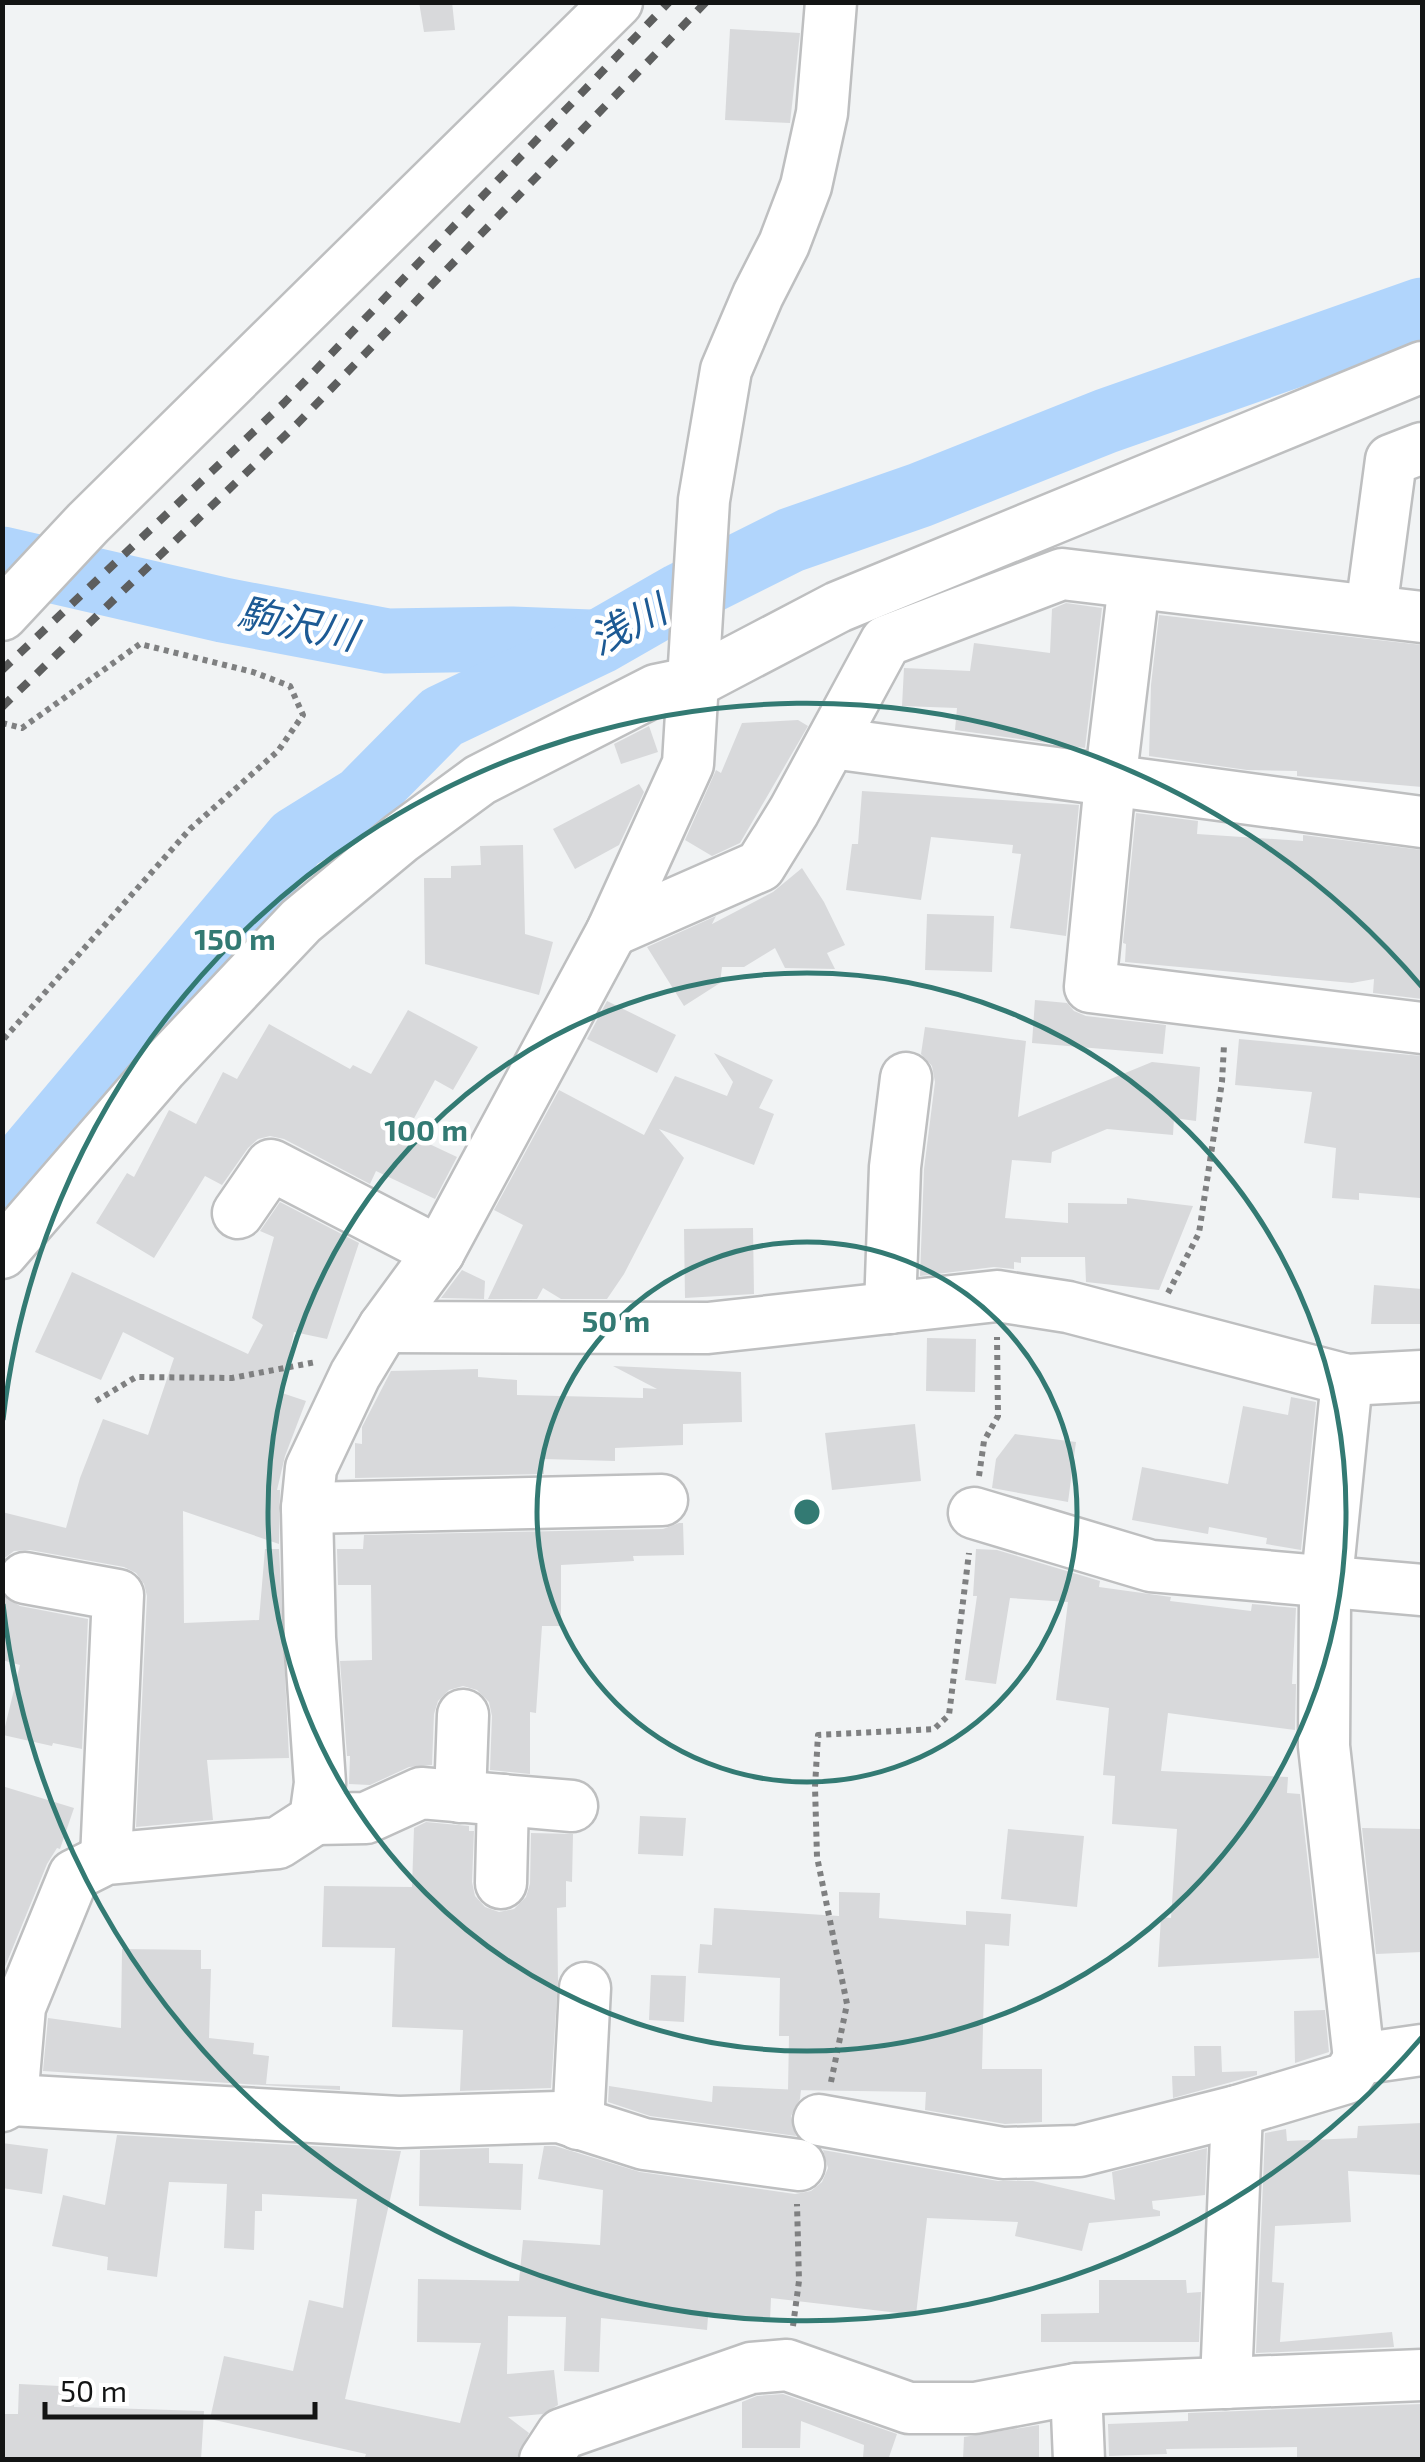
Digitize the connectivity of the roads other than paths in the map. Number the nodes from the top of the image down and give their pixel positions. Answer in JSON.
{"nodes":[{"id":1,"x":617,"y":2,"type":"edge"},
{"id":2,"x":831,"y":2,"type":"edge"},
{"id":3,"x":1422,"y":366,"type":"edge"},
{"id":4,"x":1422,"y":448,"type":"edge"},
{"id":5,"x":1134,"y":584,"type":"junction"},
{"id":6,"x":8,"y":610,"type":"edge"},
{"id":7,"x":1371,"y":610,"type":"junction"},
{"id":8,"x":1422,"y":617,"type":"edge"},
{"id":9,"x":695,"y":682,"type":"junction"},
{"id":10,"x":832,"y":743,"type":"junction"},
{"id":11,"x":1110,"y":783,"type":"junction"},
{"id":12,"x":1422,"y":822,"type":"edge"},
{"id":13,"x":612,"y":932,"type":"junction"},
{"id":14,"x":1422,"y":1028,"type":"edge"},
{"id":15,"x":906,"y":1078,"type":"dead end"},
{"id":16,"x":238,"y":1214,"type":"dead end"},
{"id":17,"x":440,"y":1252,"type":"junction"},
{"id":18,"x":2,"y":1253,"type":"edge"},
{"id":19,"x":890,"y":1308,"type":"junction"},
{"id":20,"x":384,"y":1327,"type":"junction"},
{"id":21,"x":1422,"y":1376,"type":"edge"},
{"id":22,"x":1347,"y":1380,"type":"junction"},
{"id":23,"x":662,"y":1500,"type":"dead end"},
{"id":24,"x":307,"y":1508,"type":"junction"},
{"id":25,"x":974,"y":1513,"type":"road end"},
{"id":26,"x":24,"y":1578,"type":"dead end"},
{"id":27,"x":1326,"y":1584,"type":"junction"},
{"id":28,"x":1422,"y":1590,"type":"edge"},
{"id":29,"x":463,"y":1715,"type":"dead end"},
{"id":30,"x":482,"y":1799,"type":"junction"},
{"id":31,"x":572,"y":1806,"type":"dead end"},
{"id":32,"x":315,"y":1819,"type":"junction"},
{"id":33,"x":106,"y":1859,"type":"junction"},
{"id":34,"x":501,"y":1884,"type":"dead end"},
{"id":35,"x":585,"y":1988,"type":"dead end"},
{"id":36,"x":11,"y":2004,"type":"edge"},
{"id":37,"x":1422,"y":2050,"type":"edge"},
{"id":38,"x":1358,"y":2060,"type":"junction"},
{"id":39,"x":7,"y":2103,"type":"edge"},
{"id":40,"x":1237,"y":2111,"type":"junction"},
{"id":41,"x":819,"y":2120,"type":"road end"},
{"id":42,"x":578,"y":2124,"type":"junction"},
{"id":43,"x":800,"y":2165,"type":"road end"},
{"id":44,"x":1422,"y":2375,"type":"edge"},
{"id":45,"x":1226,"y":2383,"type":"junction"},
{"id":46,"x":1076,"y":2389,"type":"junction"},
{"id":47,"x":545,"y":2460,"type":"edge"},
{"id":48,"x":1079,"y":2460,"type":"edge"}],
"edges":[{"from":1,"to":6,"type":"street"},
{"from":2,"to":9,"type":"street"},
{"from":3,"to":9,"type":"street"},
{"from":4,"to":7,"type":"street"},
{"from":5,"to":7,"type":"street"},
{"from":5,"to":10,"type":"street"},
{"from":5,"to":11,"type":"street"},
{"from":7,"to":8,"type":"street"},
{"from":9,"to":13,"type":"street"},
{"from":9,"to":18,"type":"street"},
{"from":10,"to":11,"type":"street"},
{"from":10,"to":13,"type":"street"},
{"from":11,"to":12,"type":"street"},
{"from":11,"to":14,"type":"street"},
{"from":13,"to":17,"type":"street"},
{"from":15,"to":19,"type":"street"},
{"from":16,"to":17,"type":"street"},
{"from":17,"to":20,"type":"street"},
{"from":19,"to":20,"type":"street"},
{"from":19,"to":22,"type":"street"},
{"from":20,"to":24,"type":"street"},
{"from":21,"to":22,"type":"street"},
{"from":22,"to":27,"type":"street"},
{"from":23,"to":24,"type":"street"},
{"from":24,"to":32,"type":"street"},
{"from":25,"to":27,"type":"street"},
{"from":26,"to":33,"type":"street"},
{"from":27,"to":28,"type":"street"},
{"from":27,"to":38,"type":"street"},
{"from":29,"to":30,"type":"street"},
{"from":30,"to":31,"type":"street"},
{"from":30,"to":32,"type":"street"},
{"from":30,"to":34,"type":"street"},
{"from":32,"to":33,"type":"street"},
{"from":33,"to":36,"type":"street"},
{"from":35,"to":42,"type":"street"},
{"from":36,"to":39,"type":"street"},
{"from":37,"to":38,"type":"street"},
{"from":38,"to":40,"type":"street"},
{"from":39,"to":42,"type":"street"},
{"from":40,"to":41,"type":"street"},
{"from":40,"to":45,"type":"street"},
{"from":42,"to":43,"type":"street"},
{"from":44,"to":45,"type":"street"},
{"from":45,"to":46,"type":"street"},
{"from":46,"to":47,"type":"street"},
{"from":46,"to":48,"type":"street"}]}
